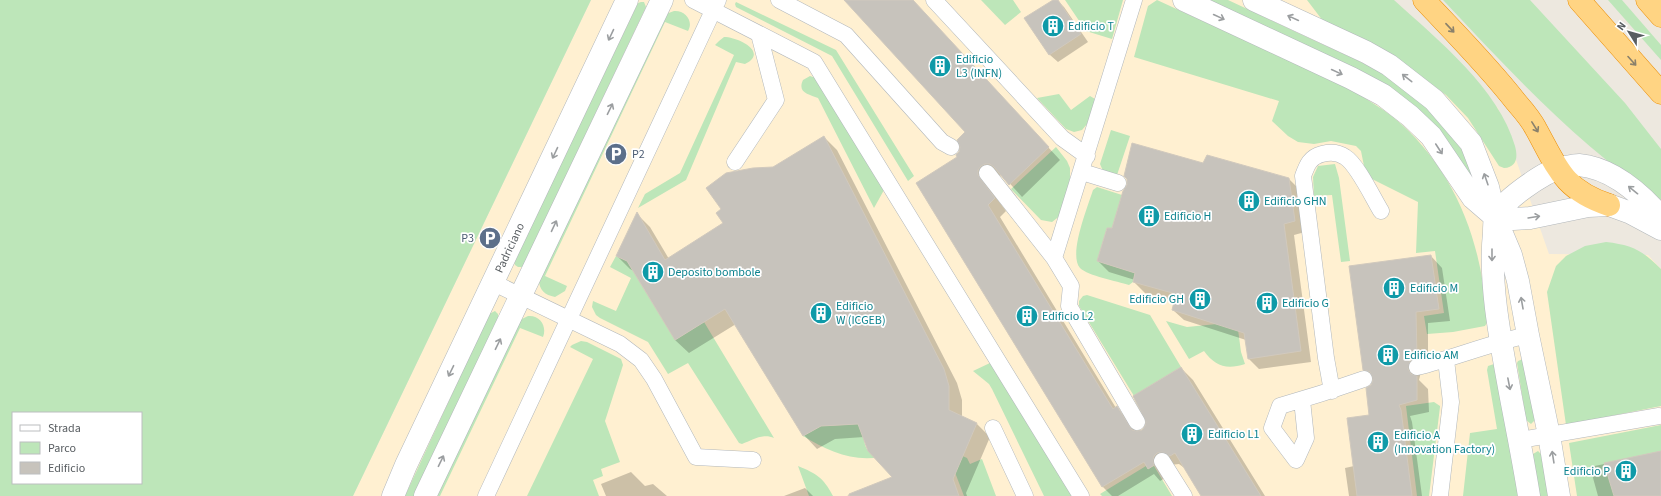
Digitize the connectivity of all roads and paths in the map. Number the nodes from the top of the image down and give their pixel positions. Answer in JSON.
{"nodes":[{"id":1,"x":627,"y":0,"type":"edge"},
{"id":2,"x":662,"y":0,"type":"edge"},
{"id":3,"x":693,"y":0,"type":"edge"},
{"id":4,"x":779,"y":0,"type":"edge"},
{"id":5,"x":934,"y":0,"type":"edge"},
{"id":6,"x":1134,"y":0,"type":"edge"},
{"id":7,"x":1184,"y":0,"type":"edge"},
{"id":8,"x":1254,"y":0,"type":"edge"},
{"id":9,"x":1424,"y":0,"type":"edge"},
{"id":10,"x":1579,"y":0,"type":"edge"},
{"id":11,"x":1647,"y":0,"type":"edge"},
{"id":12,"x":715,"y":5,"type":"edge"},
{"id":13,"x":1661,"y":16,"type":"edge"},
{"id":14,"x":759,"y":34,"type":"junction"},
{"id":15,"x":1661,"y":93,"type":"edge"},
{"id":16,"x":951,"y":147,"type":"dead end"},
{"id":17,"x":1087,"y":156,"type":"junction"},
{"id":18,"x":735,"y":162,"type":"dead end"},
{"id":19,"x":1557,"y":168,"type":"junction"},
{"id":20,"x":1082,"y":172,"type":"junction"},
{"id":21,"x":987,"y":173,"type":"dead end"},
{"id":22,"x":1118,"y":184,"type":"dead end"},
{"id":23,"x":1609,"y":205,"type":"junction"},
{"id":24,"x":1381,"y":211,"type":"dead end"},
{"id":25,"x":1495,"y":217,"type":"junction"},
{"id":26,"x":1661,"y":217,"type":"edge"},
{"id":27,"x":1661,"y":229,"type":"edge"},
{"id":28,"x":1054,"y":258,"type":"junction"},
{"id":29,"x":494,"y":283,"type":"junction"},
{"id":30,"x":522,"y":295,"type":"junction"},
{"id":31,"x":569,"y":319,"type":"junction"},
{"id":32,"x":1528,"y":335,"type":"junction"},
{"id":33,"x":1500,"y":341,"type":"junction"},
{"id":34,"x":1446,"y":360,"type":"junction"},
{"id":35,"x":1417,"y":367,"type":"dead end"},
{"id":36,"x":1364,"y":379,"type":"dead end"},
{"id":37,"x":1332,"y":391,"type":"junction"},
{"id":38,"x":1302,"y":400,"type":"dead end"},
{"id":39,"x":1659,"y":416,"type":"dead end"},
{"id":40,"x":1138,"y":422,"type":"dead end"},
{"id":41,"x":993,"y":428,"type":"dead end"},
{"id":42,"x":1549,"y":435,"type":"junction"},
{"id":43,"x":1520,"y":440,"type":"junction"},
{"id":44,"x":753,"y":460,"type":"dead end"},
{"id":45,"x":1162,"y":460,"type":"dead end"},
{"id":46,"x":393,"y":496,"type":"edge"},
{"id":47,"x":425,"y":496,"type":"edge"},
{"id":48,"x":486,"y":496,"type":"edge"},
{"id":49,"x":1025,"y":496,"type":"edge"},
{"id":50,"x":1081,"y":496,"type":"edge"},
{"id":51,"x":1184,"y":496,"type":"edge"},
{"id":52,"x":1440,"y":496,"type":"edge"},
{"id":53,"x":1530,"y":496,"type":"edge"},
{"id":54,"x":1559,"y":496,"type":"edge"}],
"edges":[{"from":1,"to":29,"type":"street","name":"Padriciano","one_way":true},
{"from":30,"to":2,"type":"street","one_way":true},
{"from":3,"to":12,"type":"lane"},
{"from":4,"to":16,"type":"lane"},
{"from":5,"to":17,"type":"lane"},
{"from":6,"to":17,"type":"lane"},
{"from":7,"to":25,"type":"street","one_way":true},
{"from":25,"to":8,"type":"street","one_way":true},
{"from":9,"to":19,"type":"highway","one_way":true},
{"from":10,"to":15,"type":"highway","one_way":true},
{"from":11,"to":13,"type":"highway"},
{"from":12,"to":14,"type":"lane"},
{"from":12,"to":31,"type":"lane"},
{"from":14,"to":18,"type":"lane"},
{"from":14,"to":50,"type":"lane"},
{"from":17,"to":20,"type":"lane"},
{"from":19,"to":23,"type":"highway"},
{"from":19,"to":25,"type":"street"},
{"from":26,"to":19,"type":"street","one_way":true},
{"from":20,"to":22,"type":"lane"},
{"from":20,"to":28,"type":"lane"},
{"from":21,"to":28,"type":"lane"},
{"from":25,"to":23,"type":"street","one_way":true},
{"from":23,"to":27,"type":"street"},
{"from":24,"to":37,"type":"lane"},
{"from":32,"to":25,"type":"street","one_way":true},
{"from":25,"to":33,"type":"street","one_way":true},
{"from":28,"to":40,"type":"lane"},
{"from":29,"to":30,"type":"lane"},
{"from":29,"to":46,"type":"street","name":"Padriciano","one_way":true},
{"from":30,"to":31,"type":"lane"},
{"from":47,"to":30,"type":"street","one_way":true},
{"from":31,"to":44,"type":"lane"},
{"from":31,"to":48,"type":"lane"},
{"from":32,"to":33,"type":"lane"},
{"from":32,"to":42,"type":"street"},
{"from":33,"to":34,"type":"lane"},
{"from":33,"to":43,"type":"street","one_way":true},
{"from":34,"to":35,"type":"lane"},
{"from":34,"to":52,"type":"lane"},
{"from":36,"to":37,"type":"lane"},
{"from":37,"to":38,"type":"lane"},
{"from":39,"to":42,"type":"lane"},
{"from":41,"to":49,"type":"lane"},
{"from":42,"to":43,"type":"lane"},
{"from":54,"to":42,"type":"street","one_way":true},
{"from":43,"to":53,"type":"street"},
{"from":45,"to":51,"type":"lane"}]}
